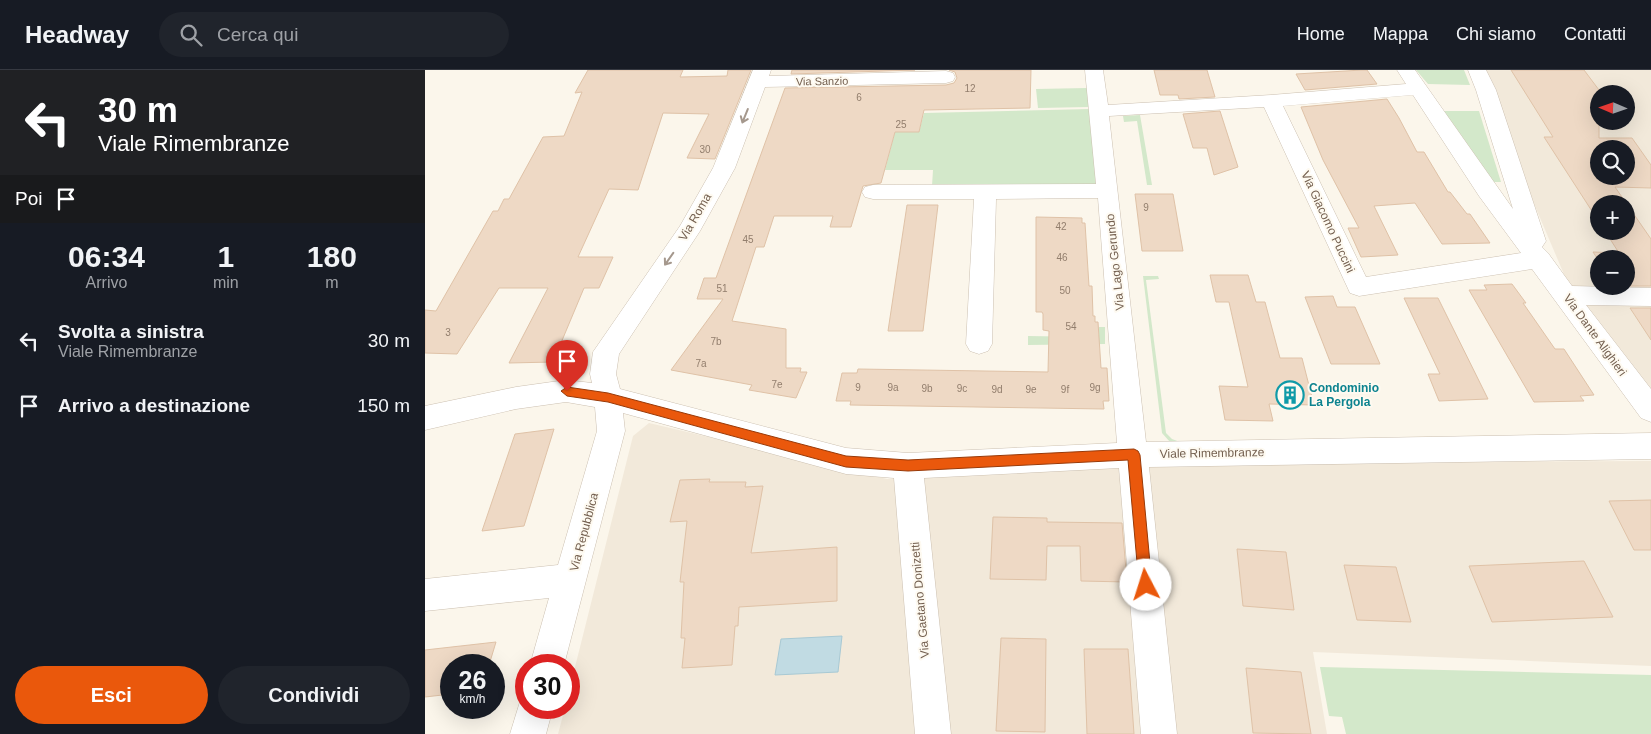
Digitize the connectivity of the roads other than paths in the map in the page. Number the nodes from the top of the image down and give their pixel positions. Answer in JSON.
{"nodes":[{"id":1,"x":1094,"y":70,"type":"edge"},
{"id":2,"x":1406,"y":70,"type":"edge"},
{"id":3,"x":1477,"y":70,"type":"edge"},
{"id":4,"x":760,"y":76,"type":"edge"},
{"id":5,"x":946,"y":77,"type":"dead end"},
{"id":6,"x":1418,"y":89,"type":"junction"},
{"id":7,"x":1271,"y":100,"type":"junction"},
{"id":8,"x":1100,"y":111,"type":"junction"},
{"id":9,"x":1517,"y":188,"type":"junction"},
{"id":10,"x":1108,"y":191,"type":"junction"},
{"id":11,"x":1487,"y":191,"type":"junction"},
{"id":12,"x":873,"y":192,"type":"dead end"},
{"id":13,"x":985,"y":192,"type":"junction"},
{"id":14,"x":1540,"y":259,"type":"junction"},
{"id":15,"x":1566,"y":295,"type":"junction"},
{"id":16,"x":1651,"y":297,"type":"edge"},
{"id":17,"x":979,"y":344,"type":"dead end"},
{"id":18,"x":606,"y":352,"type":"junction"},
{"id":19,"x":567,"y":391,"type":"junction"},
{"id":20,"x":608,"y":397,"type":"junction"},
{"id":21,"x":1651,"y":410,"type":"edge"},
{"id":22,"x":425,"y":418,"type":"edge"},
{"id":23,"x":1651,"y":446,"type":"edge"},
{"id":24,"x":1134,"y":455,"type":"junction"},
{"id":25,"x":908,"y":466,"type":"junction"},
{"id":26,"x":571,"y":580,"type":"junction"},
{"id":27,"x":425,"y":595,"type":"edge"},
{"id":28,"x":550,"y":654,"type":"edge"},
{"id":29,"x":532,"y":719,"type":"edge"},
{"id":30,"x":528,"y":734,"type":"edge"},
{"id":31,"x":933,"y":734,"type":"edge"},
{"id":32,"x":1159,"y":734,"type":"edge"}],
"edges":[{"from":1,"to":8,"type":"street","name":"Via Lago Gerundo"},
{"from":2,"to":6,"type":"street","name":"Via Dante Alighieri"},
{"from":3,"to":9,"type":"street","name":"Via Dante Alighieri"},
{"from":4,"to":5,"type":"street","name":"Via Sanzio"},
{"from":4,"to":18,"type":"street","name":"Via Roma","one_way":true},
{"from":6,"to":7,"type":"street"},
{"from":6,"to":11,"type":"street","name":"Via Dante Alighieri"},
{"from":7,"to":8,"type":"street"},
{"from":7,"to":14,"type":"street","name":"Via Giacomo Puccini"},
{"from":8,"to":10,"type":"street","name":"Via Lago Gerundo"},
{"from":9,"to":11,"type":"street"},
{"from":9,"to":14,"type":"street","name":"Via Dante Alighieri"},
{"from":10,"to":13,"type":"street"},
{"from":10,"to":24,"type":"street","name":"Via Lago Gerundo"},
{"from":11,"to":14,"type":"street","name":"Via Dante Alighieri"},
{"from":12,"to":13,"type":"street"},
{"from":13,"to":17,"type":"street"},
{"from":14,"to":15,"type":"street","name":"Via Dante Alighieri"},
{"from":15,"to":16,"type":"street"},
{"from":15,"to":21,"type":"street","name":"Via Dante Alighieri"},
{"from":18,"to":19,"type":"street","name":"Via Roma"},
{"from":18,"to":20,"type":"street","name":"Via Roma"},
{"from":19,"to":20,"type":"street","name":"Viale Rimembranze"},
{"from":19,"to":22,"type":"street","name":"Viale Rimembranze"},
{"from":20,"to":25,"type":"street","name":"Viale Rimembranze"},
{"from":20,"to":26,"type":"street","name":"Via Repubblica"},
{"from":23,"to":24,"type":"street","name":"Viale Rimembranze"},
{"from":24,"to":25,"type":"street","name":"Viale Rimembranze"},
{"from":24,"to":32,"type":"street"},
{"from":25,"to":31,"type":"street","name":"Via Gaetano Donizetti"},
{"from":26,"to":27,"type":"street"},
{"from":26,"to":28,"type":"street","name":"Via Repubblica"},
{"from":29,"to":30,"type":"street"}]}
